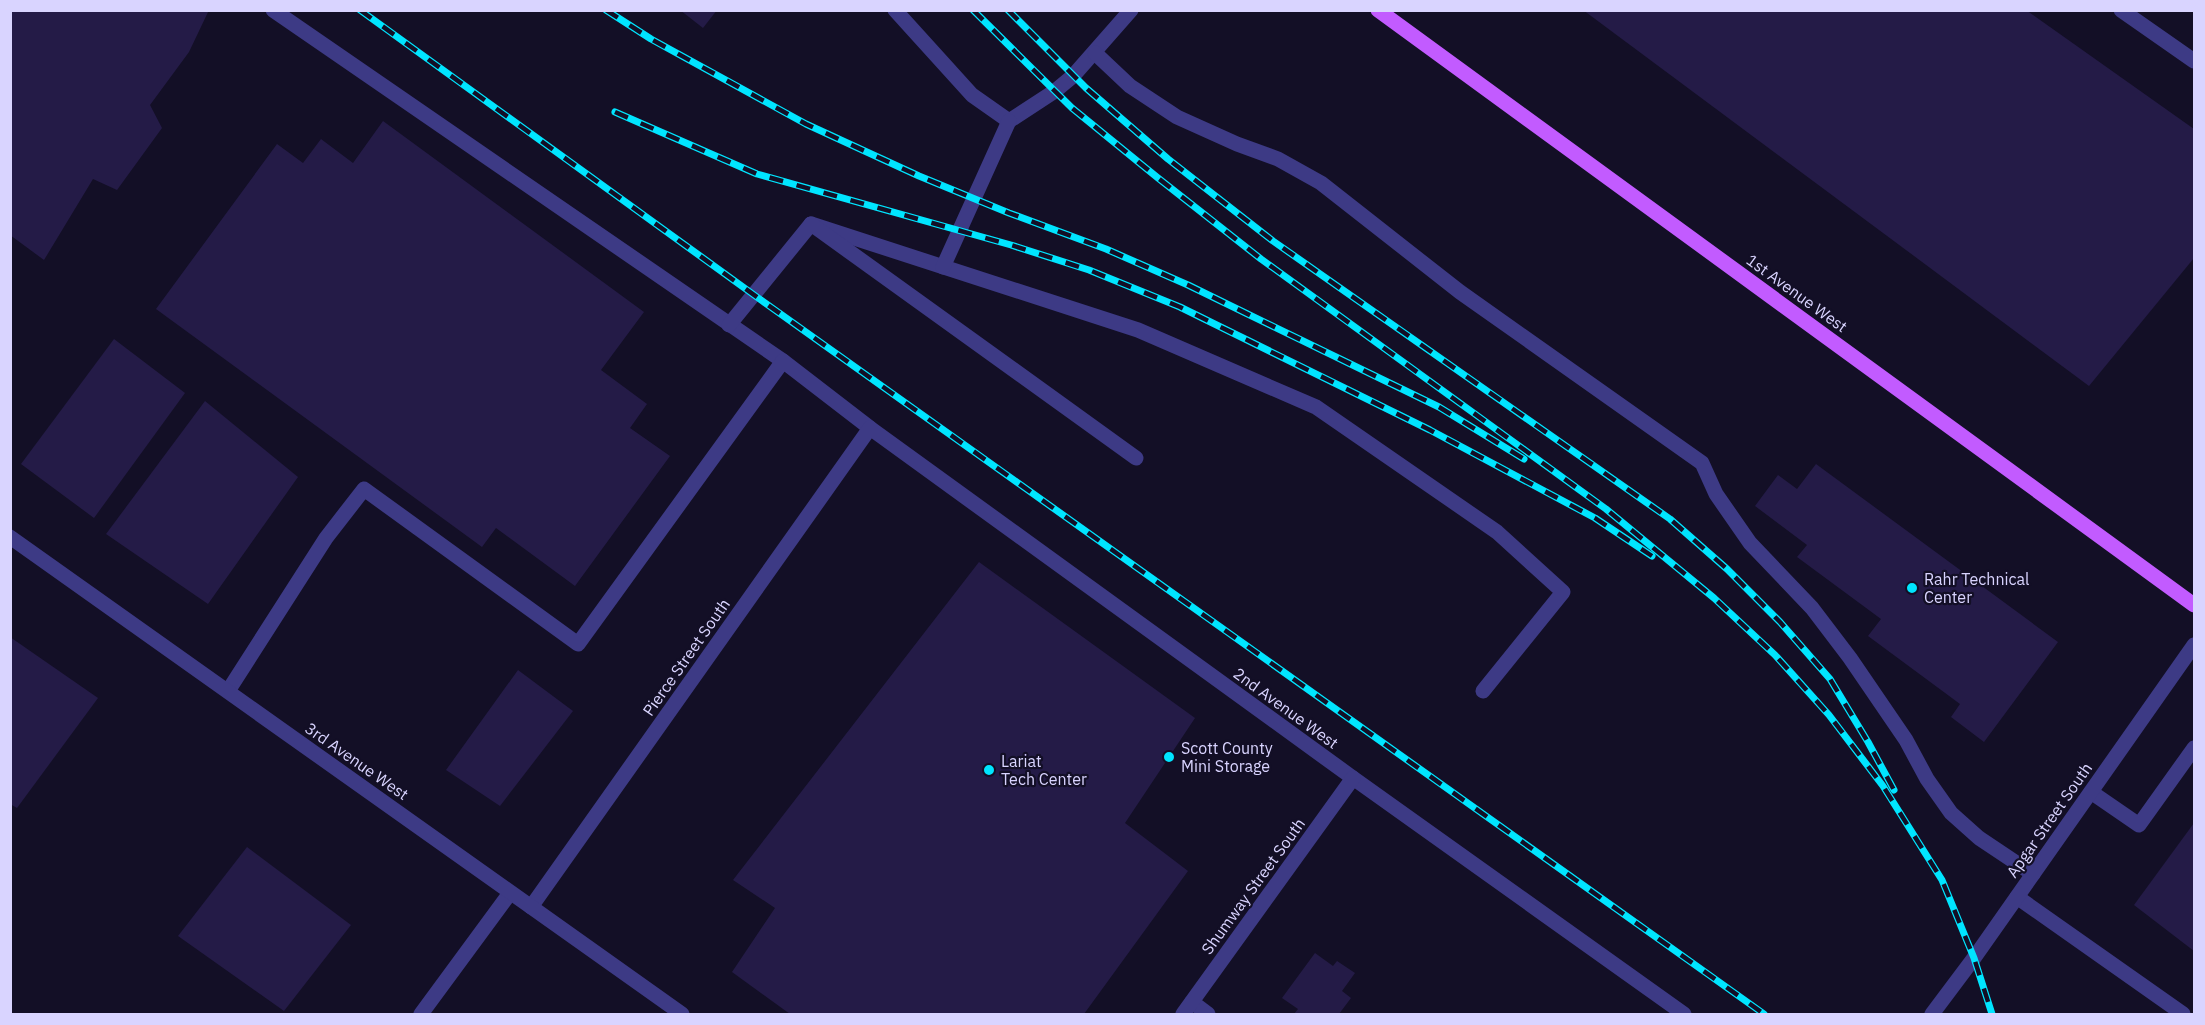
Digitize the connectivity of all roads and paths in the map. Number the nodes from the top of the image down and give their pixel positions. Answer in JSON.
{"nodes":[{"id":1,"x":273,"y":10,"type":"edge"},
{"id":2,"x":895,"y":10,"type":"edge"},
{"id":3,"x":1131,"y":10,"type":"edge"},
{"id":4,"x":1378,"y":10,"type":"edge"},
{"id":5,"x":2121,"y":10,"type":"edge"},
{"id":6,"x":1095,"y":52,"type":"junction"},
{"id":7,"x":2194,"y":61,"type":"edge"},
{"id":8,"x":1008,"y":121,"type":"junction"},
{"id":9,"x":811,"y":224,"type":"junction"},
{"id":10,"x":943,"y":267,"type":"junction"},
{"id":11,"x":729,"y":325,"type":"junction"},
{"id":12,"x":783,"y":361,"type":"junction"},
{"id":13,"x":870,"y":428,"type":"junction"},
{"id":14,"x":1136,"y":458,"type":"dead end"},
{"id":15,"x":10,"y":537,"type":"edge"},
{"id":16,"x":2194,"y":605,"type":"edge"},
{"id":17,"x":2194,"y":645,"type":"edge"},
{"id":18,"x":1483,"y":691,"type":"dead end"},
{"id":19,"x":228,"y":692,"type":"junction"},
{"id":20,"x":2194,"y":748,"type":"edge"},
{"id":21,"x":1353,"y":778,"type":"junction"},
{"id":22,"x":2091,"y":792,"type":"junction"},
{"id":23,"x":2033,"y":874,"type":"junction"},
{"id":24,"x":510,"y":893,"type":"junction"},
{"id":25,"x":2017,"y":897,"type":"junction"},
{"id":26,"x":531,"y":907,"type":"junction"},
{"id":27,"x":1187,"y":1008,"type":"edge"},
{"id":28,"x":421,"y":1014,"type":"edge"},
{"id":29,"x":682,"y":1014,"type":"edge"},
{"id":30,"x":1208,"y":1014,"type":"edge"},
{"id":31,"x":1684,"y":1014,"type":"edge"},
{"id":32,"x":1932,"y":1014,"type":"edge"},
{"id":33,"x":2182,"y":1014,"type":"edge"}],
"edges":[{"from":1,"to":11,"type":"street","name":"2nd Avenue West"},
{"from":2,"to":8,"type":"street"},
{"from":3,"to":6,"type":"street"},
{"from":4,"to":16,"type":"main road","name":"1st Avenue West"},
{"from":5,"to":7,"type":"street"},
{"from":6,"to":8,"type":"street"},
{"from":6,"to":23,"type":"street"},
{"from":8,"to":10,"type":"street"},
{"from":9,"to":10,"type":"street"},
{"from":9,"to":11,"type":"street"},
{"from":9,"to":14,"type":"street"},
{"from":10,"to":18,"type":"street"},
{"from":11,"to":12,"type":"street","name":"2nd Avenue West"},
{"from":12,"to":13,"type":"street","name":"2nd Avenue West"},
{"from":12,"to":19,"type":"street"},
{"from":13,"to":21,"type":"street","name":"2nd Avenue West"},
{"from":13,"to":26,"type":"street","name":"Pierce Street South"},
{"from":15,"to":19,"type":"street","name":"3rd Avenue West"},
{"from":17,"to":22,"type":"street","name":"Apgar Street South"},
{"from":19,"to":24,"type":"street","name":"3rd Avenue West"},
{"from":20,"to":22,"type":"street"},
{"from":21,"to":27,"type":"street","name":"Shumway Street South"},
{"from":21,"to":31,"type":"street","name":"2nd Avenue West"},
{"from":22,"to":23,"type":"street","name":"Apgar Street South"},
{"from":23,"to":25,"type":"street","name":"Apgar Street South"},
{"from":24,"to":26,"type":"street","name":"3rd Avenue West"},
{"from":24,"to":28,"type":"street"},
{"from":25,"to":32,"type":"street","name":"Apgar Street South"},
{"from":25,"to":33,"type":"street"},
{"from":26,"to":29,"type":"street","name":"3rd Avenue West"},
{"from":27,"to":30,"type":"street"}]}
